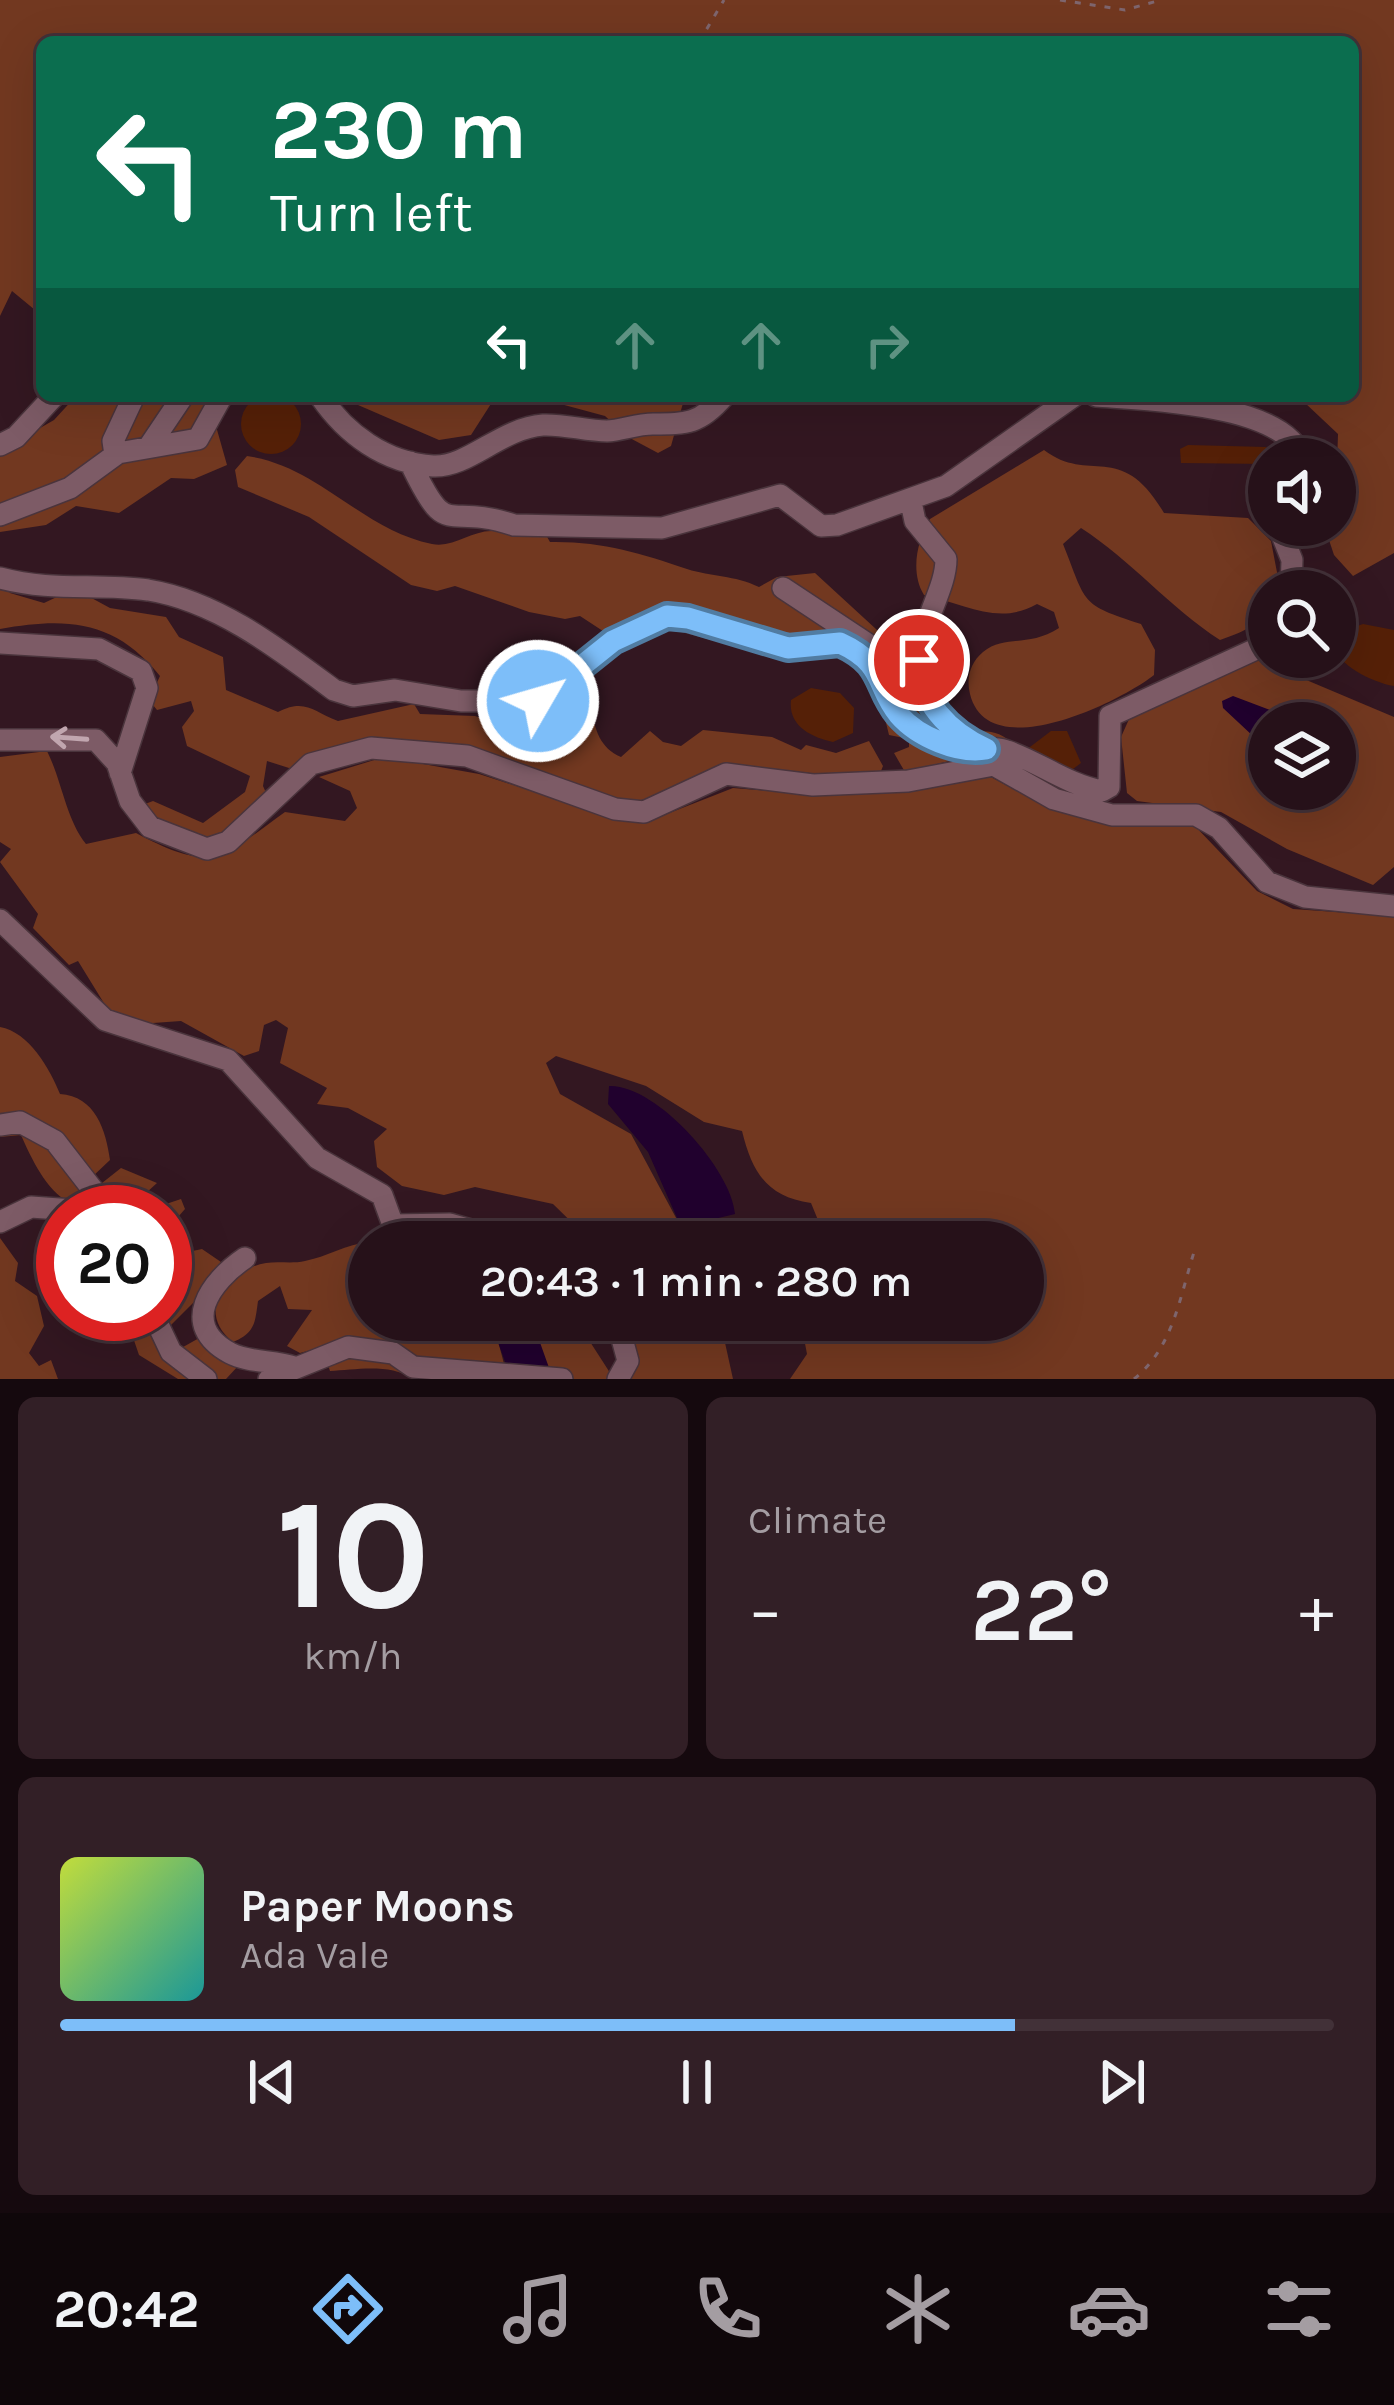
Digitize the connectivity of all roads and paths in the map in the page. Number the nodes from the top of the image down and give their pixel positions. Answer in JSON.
{"nodes":[{"id":1,"x":724,"y":0,"type":"edge"},
{"id":2,"x":1060,"y":0,"type":"edge"},
{"id":3,"x":1161,"y":0,"type":"edge"},
{"id":4,"x":1073,"y":1,"type":"edge"},
{"id":5,"x":703,"y":36,"type":"edge"},
{"id":6,"x":48,"y":402,"type":"edge"},
{"id":7,"x":131,"y":402,"type":"edge"},
{"id":8,"x":181,"y":402,"type":"edge"},
{"id":9,"x":219,"y":402,"type":"edge"},
{"id":10,"x":325,"y":402,"type":"edge"},
{"id":11,"x":718,"y":402,"type":"edge"},
{"id":12,"x":1065,"y":402,"type":"edge"},
{"id":13,"x":1159,"y":402,"type":"edge"},
{"id":14,"x":171,"y":435,"type":"junction"},
{"id":15,"x":1294,"y":438,"type":"edge"},
{"id":16,"x":0,"y":445,"type":"edge"},
{"id":17,"x":115,"y":455,"type":"junction"},
{"id":18,"x":410,"y":462,"type":"junction"},
{"id":19,"x":911,"y":502,"type":"junction"},
{"id":20,"x":0,"y":515,"type":"edge"},
{"id":21,"x":0,"y":578,"type":"edge"},
{"id":22,"x":783,"y":588,"type":"dead end"},
{"id":23,"x":0,"y":643,"type":"edge"},
{"id":24,"x":1248,"y":653,"type":"edge"},
{"id":25,"x":919,"y":678,"type":"junction"},
{"id":26,"x":0,"y":740,"type":"edge"},
{"id":27,"x":986,"y":749,"type":"junction"},
{"id":28,"x":120,"y":773,"type":"junction"},
{"id":29,"x":1394,"y":906,"type":"edge"},
{"id":30,"x":0,"y":920,"type":"edge"},
{"id":31,"x":0,"y":1125,"type":"edge"},
{"id":32,"x":87,"y":1185,"type":"edge"},
{"id":33,"x":36,"y":1207,"type":"edge"},
{"id":34,"x":391,"y":1221,"type":"edge"},
{"id":35,"x":0,"y":1222,"type":"edge"},
{"id":36,"x":1195,"y":1249,"type":"dead end"},
{"id":37,"x":244,"y":1258,"type":"dead end"},
{"id":38,"x":168,"y":1341,"type":"edge"},
{"id":39,"x":623,"y":1341,"type":"edge"},
{"id":40,"x":185,"y":1371,"type":"edge"},
{"id":41,"x":302,"y":1372,"type":"edge"},
{"id":42,"x":206,"y":1379,"type":"edge"},
{"id":43,"x":269,"y":1379,"type":"edge"},
{"id":44,"x":562,"y":1379,"type":"edge"},
{"id":45,"x":618,"y":1379,"type":"edge"},
{"id":46,"x":1134,"y":1379,"type":"edge"}],
"edges":[{"from":1,"to":5,"type":"path"},
{"from":2,"to":4,"type":"path"},
{"from":3,"to":4,"type":"path"},
{"from":6,"to":16,"type":"street"},
{"from":7,"to":17,"type":"street"},
{"from":8,"to":14,"type":"street"},
{"from":9,"to":14,"type":"street"},
{"from":10,"to":18,"type":"street"},
{"from":11,"to":18,"type":"street"},
{"from":12,"to":19,"type":"street"},
{"from":13,"to":15,"type":"street"},
{"from":14,"to":17,"type":"street"},
{"from":17,"to":20,"type":"street"},
{"from":18,"to":19,"type":"street"},
{"from":19,"to":25,"type":"street"},
{"from":21,"to":27,"type":"street"},
{"from":22,"to":25,"type":"street"},
{"from":23,"to":28,"type":"street"},
{"from":24,"to":27,"type":"street"},
{"from":25,"to":27,"type":"street"},
{"from":28,"to":26,"type":"street","one_way":true},
{"from":28,"to":29,"type":"street"},
{"from":30,"to":34,"type":"street"},
{"from":31,"to":32,"type":"street"},
{"from":33,"to":35,"type":"street"},
{"from":36,"to":46,"type":"path"},
{"from":37,"to":41,"type":"street"},
{"from":38,"to":40,"type":"street"},
{"from":39,"to":45,"type":"street"},
{"from":40,"to":42,"type":"street"},
{"from":41,"to":43,"type":"street"},
{"from":41,"to":44,"type":"street"}]}
